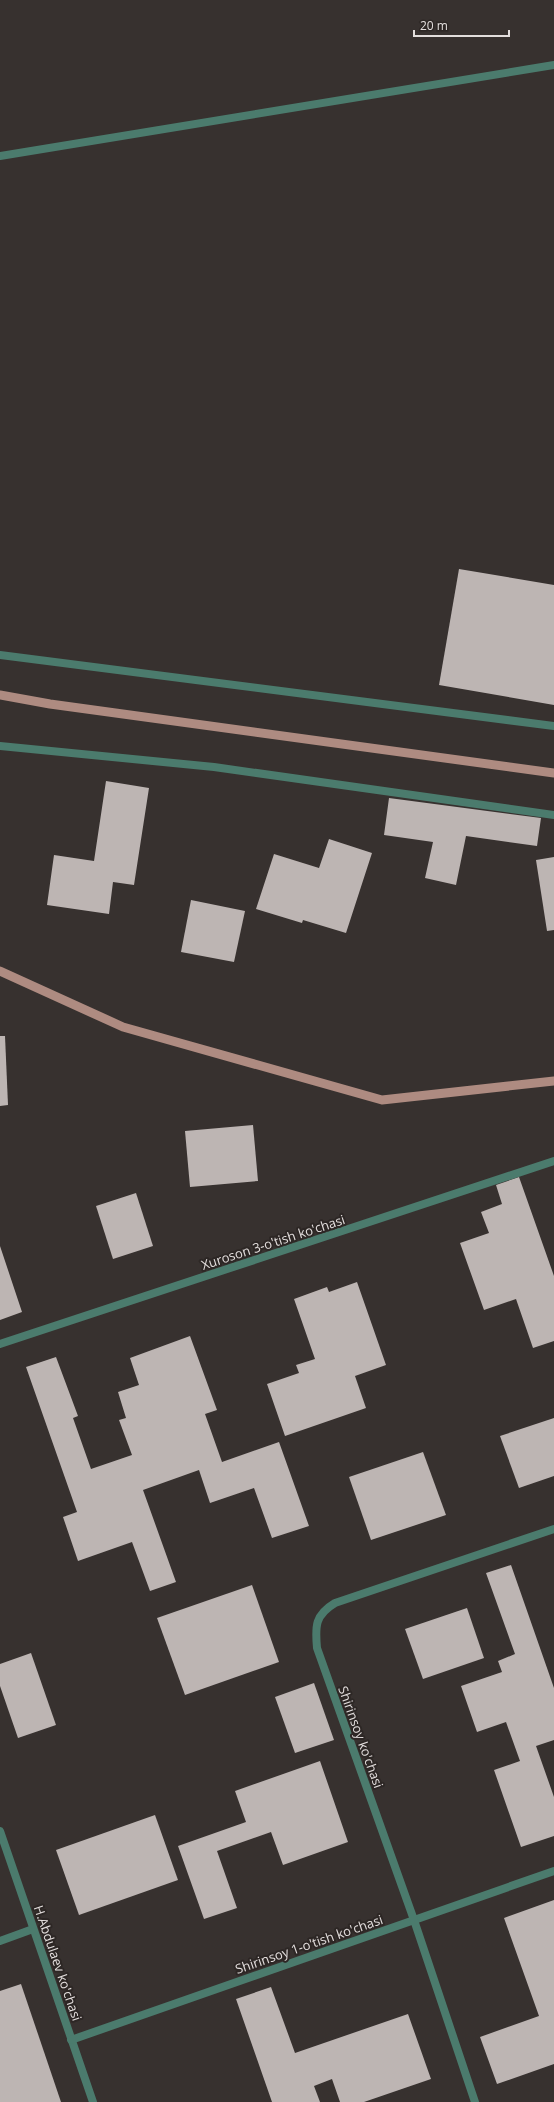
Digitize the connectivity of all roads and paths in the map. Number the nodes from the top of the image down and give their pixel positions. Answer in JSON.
{"nodes":[{"id":1,"x":554,"y":65,"type":"edge"},
{"id":2,"x":0,"y":156,"type":"edge"},
{"id":3,"x":0,"y":655,"type":"edge"},
{"id":4,"x":554,"y":726,"type":"edge"},
{"id":5,"x":0,"y":746,"type":"edge"},
{"id":6,"x":554,"y":815,"type":"edge"},
{"id":7,"x":554,"y":1160,"type":"edge"},
{"id":8,"x":0,"y":1344,"type":"edge"},
{"id":9,"x":554,"y":1529,"type":"edge"},
{"id":10,"x":0,"y":1831,"type":"edge"},
{"id":11,"x":554,"y":1871,"type":"edge"},
{"id":12,"x":414,"y":1920,"type":"junction"},
{"id":13,"x":33,"y":1930,"type":"junction"},
{"id":14,"x":0,"y":1941,"type":"edge"},
{"id":15,"x":71,"y":2040,"type":"junction"},
{"id":16,"x":93,"y":2102,"type":"edge"},
{"id":17,"x":475,"y":2102,"type":"edge"}],
"edges":[{"from":1,"to":2,"type":"street"},
{"from":3,"to":4,"type":"street"},
{"from":5,"to":6,"type":"street"},
{"from":7,"to":8,"type":"street","name":"Xuroson 3-o'tish ko'chasi"},
{"from":9,"to":12,"type":"street","name":"Shirinsoy ko'chasi"},
{"from":10,"to":13,"type":"street","name":"H.Abdulaev ko'chasi"},
{"from":11,"to":12,"type":"street","name":"Shirinsoy 1-o'tish ko'chasi"},
{"from":12,"to":15,"type":"street","name":"Shirinsoy 1-o'tish ko'chasi"},
{"from":12,"to":17,"type":"street","name":"Shirinsoy ko'chasi"},
{"from":13,"to":14,"type":"street"},
{"from":13,"to":15,"type":"street","name":"H.Abdulaev ko'chasi"},
{"from":15,"to":16,"type":"street","name":"H.Abdulaev ko'chasi"}]}
